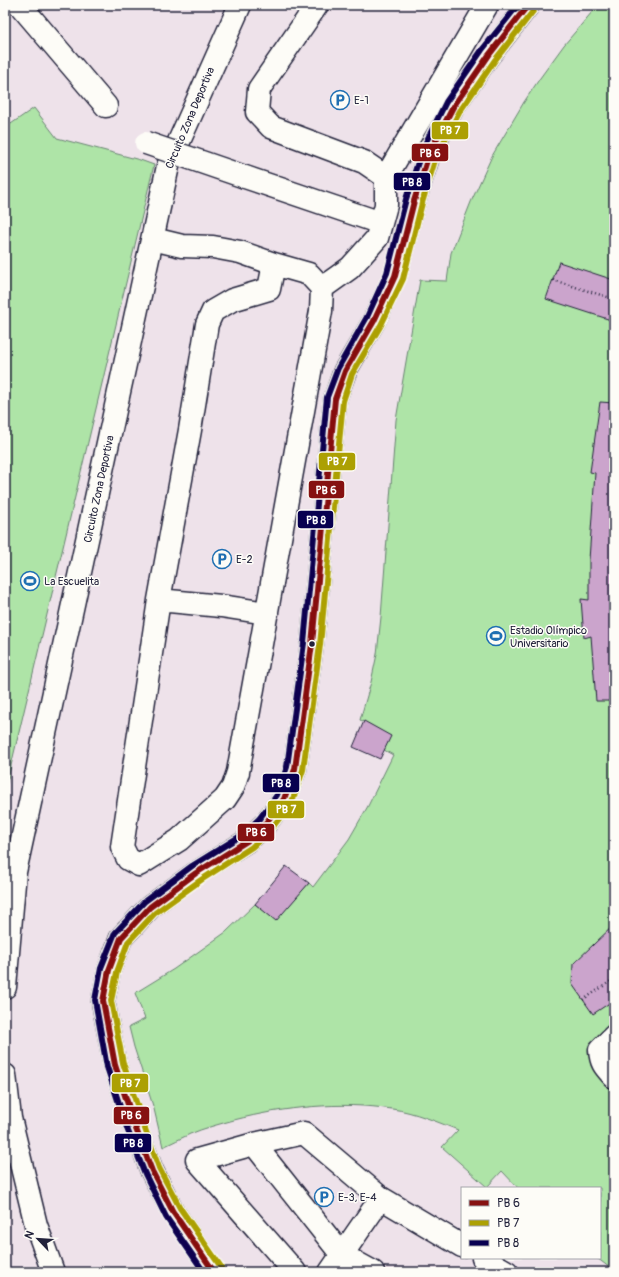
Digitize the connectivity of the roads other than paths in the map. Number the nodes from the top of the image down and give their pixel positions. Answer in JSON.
{"nodes":[{"id":1,"x":20,"y":5,"type":"edge"},
{"id":2,"x":240,"y":5,"type":"edge"},
{"id":3,"x":317,"y":5,"type":"edge"},
{"id":4,"x":487,"y":5,"type":"edge"},
{"id":5,"x":528,"y":5,"type":"edge"},
{"id":6,"x":106,"y":106,"type":"dead end"},
{"id":7,"x":146,"y":143,"type":"dead end"},
{"id":8,"x":386,"y":177,"type":"junction"},
{"id":9,"x":381,"y":223,"type":"junction"},
{"id":10,"x":153,"y":239,"type":"junction"},
{"id":11,"x":274,"y":264,"type":"junction"},
{"id":12,"x":322,"y":288,"type":"junction"},
{"id":13,"x":159,"y":600,"type":"junction"},
{"id":14,"x":267,"y":613,"type":"junction"},
{"id":15,"x":15,"y":872,"type":"junction"},
{"id":16,"x":5,"y":891,"type":"edge"},
{"id":17,"x":5,"y":987,"type":"edge"},
{"id":18,"x":614,"y":1036,"type":"edge"},
{"id":19,"x":5,"y":1074,"type":"edge"},
{"id":20,"x":614,"y":1077,"type":"edge"},
{"id":21,"x":254,"y":1144,"type":"junction"},
{"id":22,"x":381,"y":1198,"type":"junction"},
{"id":23,"x":461,"y":1245,"type":"edge"},
{"id":24,"x":485,"y":1259,"type":"edge"},
{"id":25,"x":336,"y":1264,"type":"edge"},
{"id":26,"x":53,"y":1272,"type":"edge"},
{"id":27,"x":214,"y":1272,"type":"edge"},
{"id":28,"x":294,"y":1272,"type":"edge"},
{"id":29,"x":373,"y":1272,"type":"edge"},
{"id":30,"x":507,"y":1272,"type":"edge"}],
"edges":[{"from":1,"to":6,"type":"street"},
{"from":2,"to":10,"type":"street","name":"Circuito Zona Deportiva"},
{"from":3,"to":8,"type":"street"},
{"from":4,"to":8,"type":"street"},
{"from":5,"to":27,"type":"street"},
{"from":7,"to":9,"type":"street","bridge":true},
{"from":8,"to":9,"type":"street"},
{"from":9,"to":12,"type":"street"},
{"from":10,"to":11,"type":"street"},
{"from":10,"to":15,"type":"street","name":"Circuito Zona Deportiva"},
{"from":11,"to":12,"type":"street"},
{"from":11,"to":13,"type":"street"},
{"from":12,"to":14,"type":"street"},
{"from":13,"to":14,"type":"street"},
{"from":13,"to":14,"type":"street"},
{"from":15,"to":16,"type":"street"},
{"from":15,"to":17,"type":"street","name":"Circuito Zona Deportiva"},
{"from":18,"to":20,"type":"street"},
{"from":19,"to":26,"type":"street"},
{"from":21,"to":22,"type":"street"},
{"from":21,"to":25,"type":"street"},
{"from":21,"to":28,"type":"street"},
{"from":22,"to":23,"type":"street"},
{"from":22,"to":25,"type":"street"},
{"from":24,"to":30,"type":"street"},
{"from":25,"to":29,"type":"street"}]}
